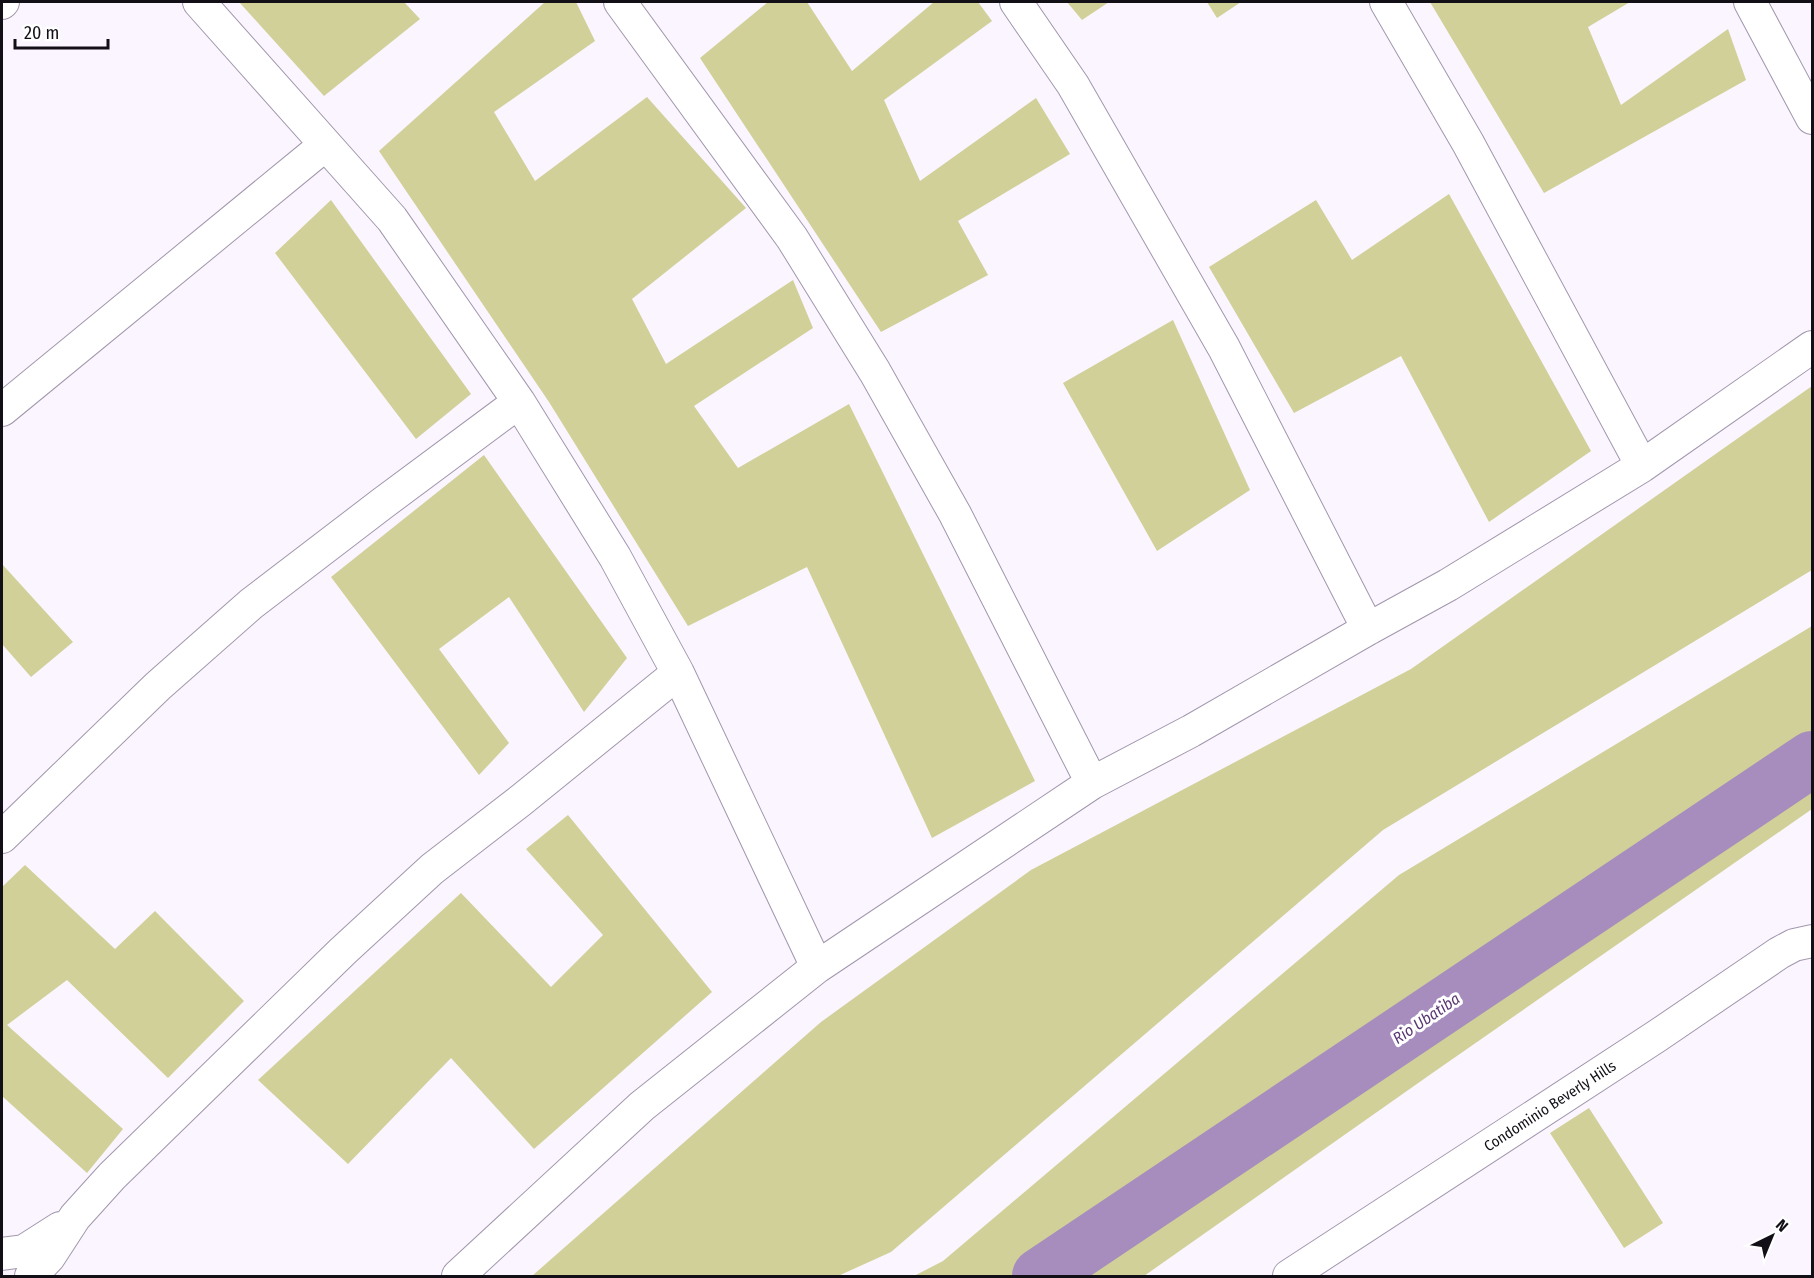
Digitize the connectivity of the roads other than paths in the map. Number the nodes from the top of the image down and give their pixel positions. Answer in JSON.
{"nodes":[{"id":1,"x":199,"y":2,"type":"edge"},
{"id":2,"x":620,"y":2,"type":"edge"},
{"id":3,"x":1016,"y":2,"type":"edge"},
{"id":4,"x":1386,"y":2,"type":"edge"},
{"id":5,"x":1750,"y":2,"type":"edge"},
{"id":6,"x":1812,"y":118,"type":"edge"},
{"id":7,"x":325,"y":145,"type":"junction"},
{"id":8,"x":1812,"y":347,"type":"edge"},
{"id":9,"x":519,"y":402,"type":"junction"},
{"id":10,"x":2,"y":410,"type":"edge"},
{"id":11,"x":1642,"y":466,"type":"junction"},
{"id":12,"x":1368,"y":629,"type":"junction"},
{"id":13,"x":678,"y":673,"type":"junction"},
{"id":14,"x":1092,"y":783,"type":"junction"},
{"id":15,"x":3,"y":835,"type":"edge"},
{"id":16,"x":1812,"y":941,"type":"edge"},
{"id":17,"x":817,"y":968,"type":"junction"},
{"id":18,"x":75,"y":1217,"type":"junction"},
{"id":19,"x":2,"y":1254,"type":"edge"},
{"id":20,"x":32,"y":1276,"type":"edge"},
{"id":21,"x":458,"y":1276,"type":"edge"},
{"id":22,"x":1289,"y":1276,"type":"edge"}],
"edges":[{"from":1,"to":7,"type":"street"},
{"from":2,"to":14,"type":"street"},
{"from":3,"to":12,"type":"street"},
{"from":4,"to":11,"type":"street"},
{"from":5,"to":6,"type":"street"},
{"from":7,"to":9,"type":"street"},
{"from":7,"to":10,"type":"street"},
{"from":8,"to":11,"type":"street"},
{"from":9,"to":13,"type":"street"},
{"from":9,"to":15,"type":"street"},
{"from":11,"to":12,"type":"street"},
{"from":12,"to":14,"type":"street"},
{"from":13,"to":17,"type":"street"},
{"from":13,"to":18,"type":"street"},
{"from":14,"to":17,"type":"street"},
{"from":16,"to":22,"type":"street","name":"Condominio Beverly Hills"},
{"from":17,"to":21,"type":"street"},
{"from":18,"to":19,"type":"street"},
{"from":18,"to":20,"type":"street"}]}
